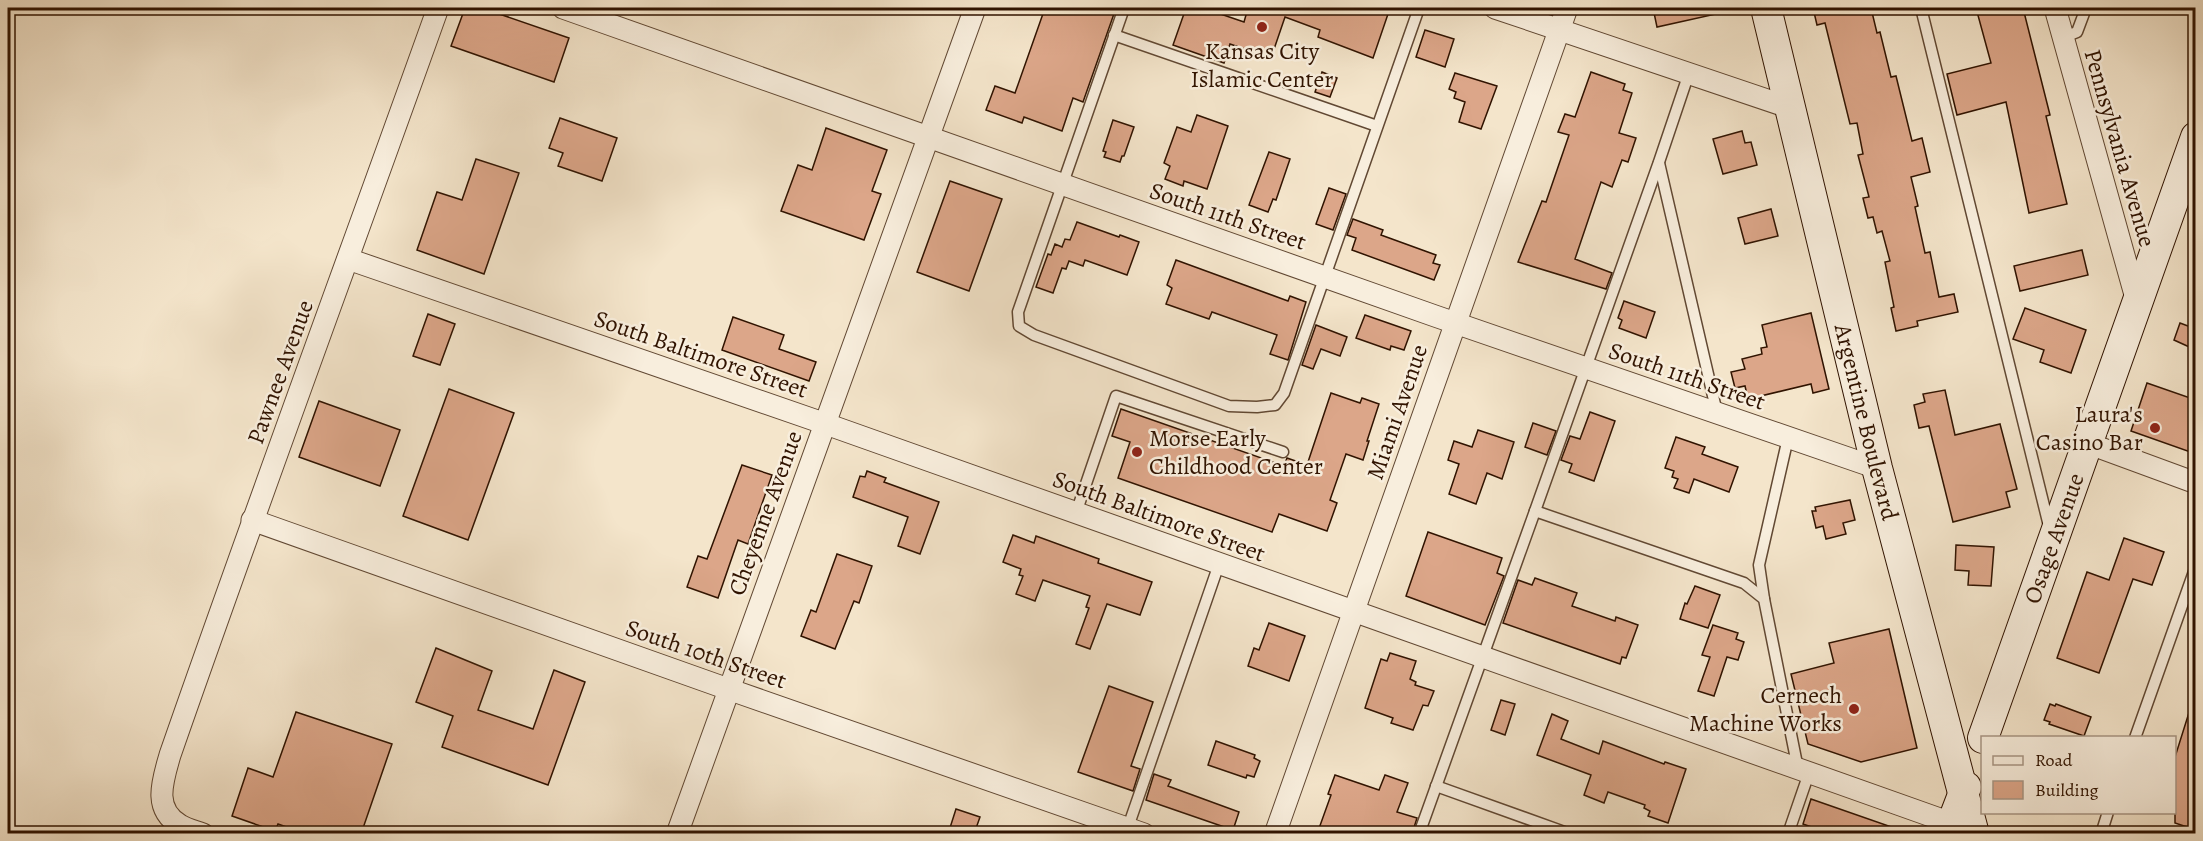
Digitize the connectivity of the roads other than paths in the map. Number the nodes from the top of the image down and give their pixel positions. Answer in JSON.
{"nodes":[{"id":1,"x":438,"y":8,"type":"edge"},
{"id":2,"x":563,"y":8,"type":"edge"},
{"id":3,"x":975,"y":8,"type":"edge"},
{"id":4,"x":1124,"y":8,"type":"edge"},
{"id":5,"x":1419,"y":8,"type":"edge"},
{"id":6,"x":1495,"y":8,"type":"edge"},
{"id":7,"x":1567,"y":8,"type":"edge"},
{"id":8,"x":1766,"y":8,"type":"edge"},
{"id":9,"x":1921,"y":8,"type":"edge"},
{"id":10,"x":2055,"y":8,"type":"edge"},
{"id":11,"x":2086,"y":8,"type":"edge"},
{"id":12,"x":1559,"y":29,"type":"junction"},
{"id":13,"x":1114,"y":35,"type":"junction"},
{"id":14,"x":2062,"y":38,"type":"junction"},
{"id":15,"x":1689,"y":73,"type":"junction"},
{"id":16,"x":1791,"y":108,"type":"junction"},
{"id":17,"x":1377,"y":126,"type":"junction"},
{"id":18,"x":928,"y":137,"type":"junction"},
{"id":19,"x":2196,"y":137,"type":"edge"},
{"id":20,"x":1659,"y":162,"type":"junction"},
{"id":21,"x":1061,"y":184,"type":"junction"},
{"id":22,"x":348,"y":259,"type":"junction"},
{"id":23,"x":1324,"y":277,"type":"junction"},
{"id":24,"x":2137,"y":302,"type":"junction"},
{"id":25,"x":1455,"y":323,"type":"junction"},
{"id":26,"x":1586,"y":368,"type":"junction"},
{"id":27,"x":1718,"y":414,"type":"junction"},
{"id":28,"x":826,"y":424,"type":"junction"},
{"id":29,"x":1788,"y":438,"type":"junction"},
{"id":30,"x":2087,"y":443,"type":"junction"},
{"id":31,"x":1282,"y":452,"type":"dead end"},
{"id":32,"x":1877,"y":468,"type":"junction"},
{"id":33,"x":2196,"y":483,"type":"edge"},
{"id":34,"x":1535,"y":511,"type":"junction"},
{"id":35,"x":1076,"y":513,"type":"junction"},
{"id":36,"x":252,"y":520,"type":"junction"},
{"id":37,"x":2052,"y":538,"type":"junction"},
{"id":38,"x":1219,"y":564,"type":"junction"},
{"id":39,"x":1759,"y":565,"type":"junction"},
{"id":40,"x":2196,"y":566,"type":"edge"},
{"id":41,"x":1744,"y":583,"type":"junction"},
{"id":42,"x":1764,"y":599,"type":"junction"},
{"id":43,"x":1353,"y":612,"type":"junction"},
{"id":44,"x":1483,"y":657,"type":"junction"},
{"id":45,"x":728,"y":689,"type":"junction"},
{"id":46,"x":1984,"y":736,"type":"edge"},
{"id":47,"x":2136,"y":736,"type":"edge"},
{"id":48,"x":1981,"y":744,"type":"edge"},
{"id":49,"x":1803,"y":771,"type":"junction"},
{"id":50,"x":1436,"y":786,"type":"junction"},
{"id":51,"x":1964,"y":791,"type":"junction"},
{"id":52,"x":2108,"y":814,"type":"edge"},
{"id":53,"x":1958,"y":830,"type":"edge"},
{"id":54,"x":1133,"y":832,"type":"edge"},
{"id":55,"x":203,"y":834,"type":"edge"},
{"id":56,"x":677,"y":834,"type":"edge"},
{"id":57,"x":1275,"y":834,"type":"edge"},
{"id":58,"x":1419,"y":834,"type":"edge"},
{"id":59,"x":1570,"y":834,"type":"edge"},
{"id":60,"x":1788,"y":834,"type":"edge"},
{"id":61,"x":2101,"y":834,"type":"edge"}],
"edges":[{"from":1,"to":22,"type":"street","name":"Pawnee Avenue"},
{"from":2,"to":18,"type":"street","name":"South 11th Street"},
{"from":3,"to":18,"type":"street","name":"Cheyenne Avenue"},
{"from":4,"to":13,"type":"lane"},
{"from":5,"to":17,"type":"lane"},
{"from":6,"to":12,"type":"street"},
{"from":7,"to":12,"type":"street","name":"Miami Avenue"},
{"from":8,"to":16,"type":"street","name":"Argentine Boulevard"},
{"from":9,"to":37,"type":"lane"},
{"from":10,"to":14,"type":"street","name":"Pennsylvania Avenue"},
{"from":11,"to":14,"type":"lane"},
{"from":12,"to":15,"type":"street"},
{"from":12,"to":25,"type":"street","name":"Miami Avenue"},
{"from":13,"to":17,"type":"lane"},
{"from":13,"to":21,"type":"lane"},
{"from":14,"to":24,"type":"street","name":"Pennsylvania Avenue"},
{"from":15,"to":16,"type":"street"},
{"from":15,"to":20,"type":"lane"},
{"from":16,"to":32,"type":"street","name":"Argentine Boulevard"},
{"from":17,"to":23,"type":"lane"},
{"from":18,"to":21,"type":"street","name":"South 11th Street"},
{"from":18,"to":28,"type":"street","name":"Cheyenne Avenue"},
{"from":19,"to":24,"type":"street","name":"Osage Avenue"},
{"from":20,"to":26,"type":"lane"},
{"from":20,"to":27,"type":"lane"},
{"from":21,"to":23,"type":"street","name":"South 11th Street"},
{"from":21,"to":23,"type":"lane"},
{"from":22,"to":28,"type":"street","name":"South Baltimore Street"},
{"from":22,"to":36,"type":"street","name":"Pawnee Avenue"},
{"from":23,"to":25,"type":"street","name":"South 11th Street"},
{"from":24,"to":30,"type":"street","name":"Osage Avenue"},
{"from":25,"to":26,"type":"street","name":"South 11th Street"},
{"from":25,"to":43,"type":"street","name":"Miami Avenue"},
{"from":26,"to":27,"type":"street","name":"South 11th Street"},
{"from":26,"to":34,"type":"lane"},
{"from":27,"to":29,"type":"street","name":"South 11th Street"},
{"from":28,"to":35,"type":"street","name":"South Baltimore Street"},
{"from":28,"to":45,"type":"street","name":"Cheyenne Avenue"},
{"from":29,"to":32,"type":"street","name":"South 11th Street"},
{"from":29,"to":39,"type":"lane"},
{"from":30,"to":33,"type":"street"},
{"from":30,"to":37,"type":"street","name":"Osage Avenue"},
{"from":31,"to":35,"type":"lane"},
{"from":32,"to":51,"type":"street","name":"Argentine Boulevard"},
{"from":34,"to":41,"type":"lane"},
{"from":34,"to":44,"type":"lane"},
{"from":35,"to":38,"type":"street","name":"South Baltimore Street"},
{"from":36,"to":45,"type":"street","name":"South 10th Street"},
{"from":36,"to":55,"type":"street","name":"Pawnee Avenue"},
{"from":37,"to":46,"type":"street","name":"Osage Avenue"},
{"from":38,"to":43,"type":"street","name":"South Baltimore Street"},
{"from":38,"to":54,"type":"lane"},
{"from":39,"to":41,"type":"lane"},
{"from":39,"to":42,"type":"lane"},
{"from":40,"to":47,"type":"lane"},
{"from":41,"to":42,"type":"lane"},
{"from":42,"to":49,"type":"lane"},
{"from":43,"to":44,"type":"street","name":"South Baltimore Street"},
{"from":43,"to":57,"type":"street","name":"Miami Avenue"},
{"from":44,"to":49,"type":"street","name":"South Baltimore Street"},
{"from":44,"to":50,"type":"lane"},
{"from":45,"to":54,"type":"street","name":"South 10th Street"},
{"from":45,"to":56,"type":"street","name":"Cheyenne Avenue"},
{"from":48,"to":51,"type":"street","name":"Osage Avenue"},
{"from":49,"to":53,"type":"street","name":"South Baltimore Street"},
{"from":49,"to":60,"type":"lane"},
{"from":50,"to":58,"type":"lane"},
{"from":50,"to":59,"type":"lane"},
{"from":51,"to":53,"type":"street","name":"Argentine Boulevard"},
{"from":52,"to":61,"type":"lane"}]}
